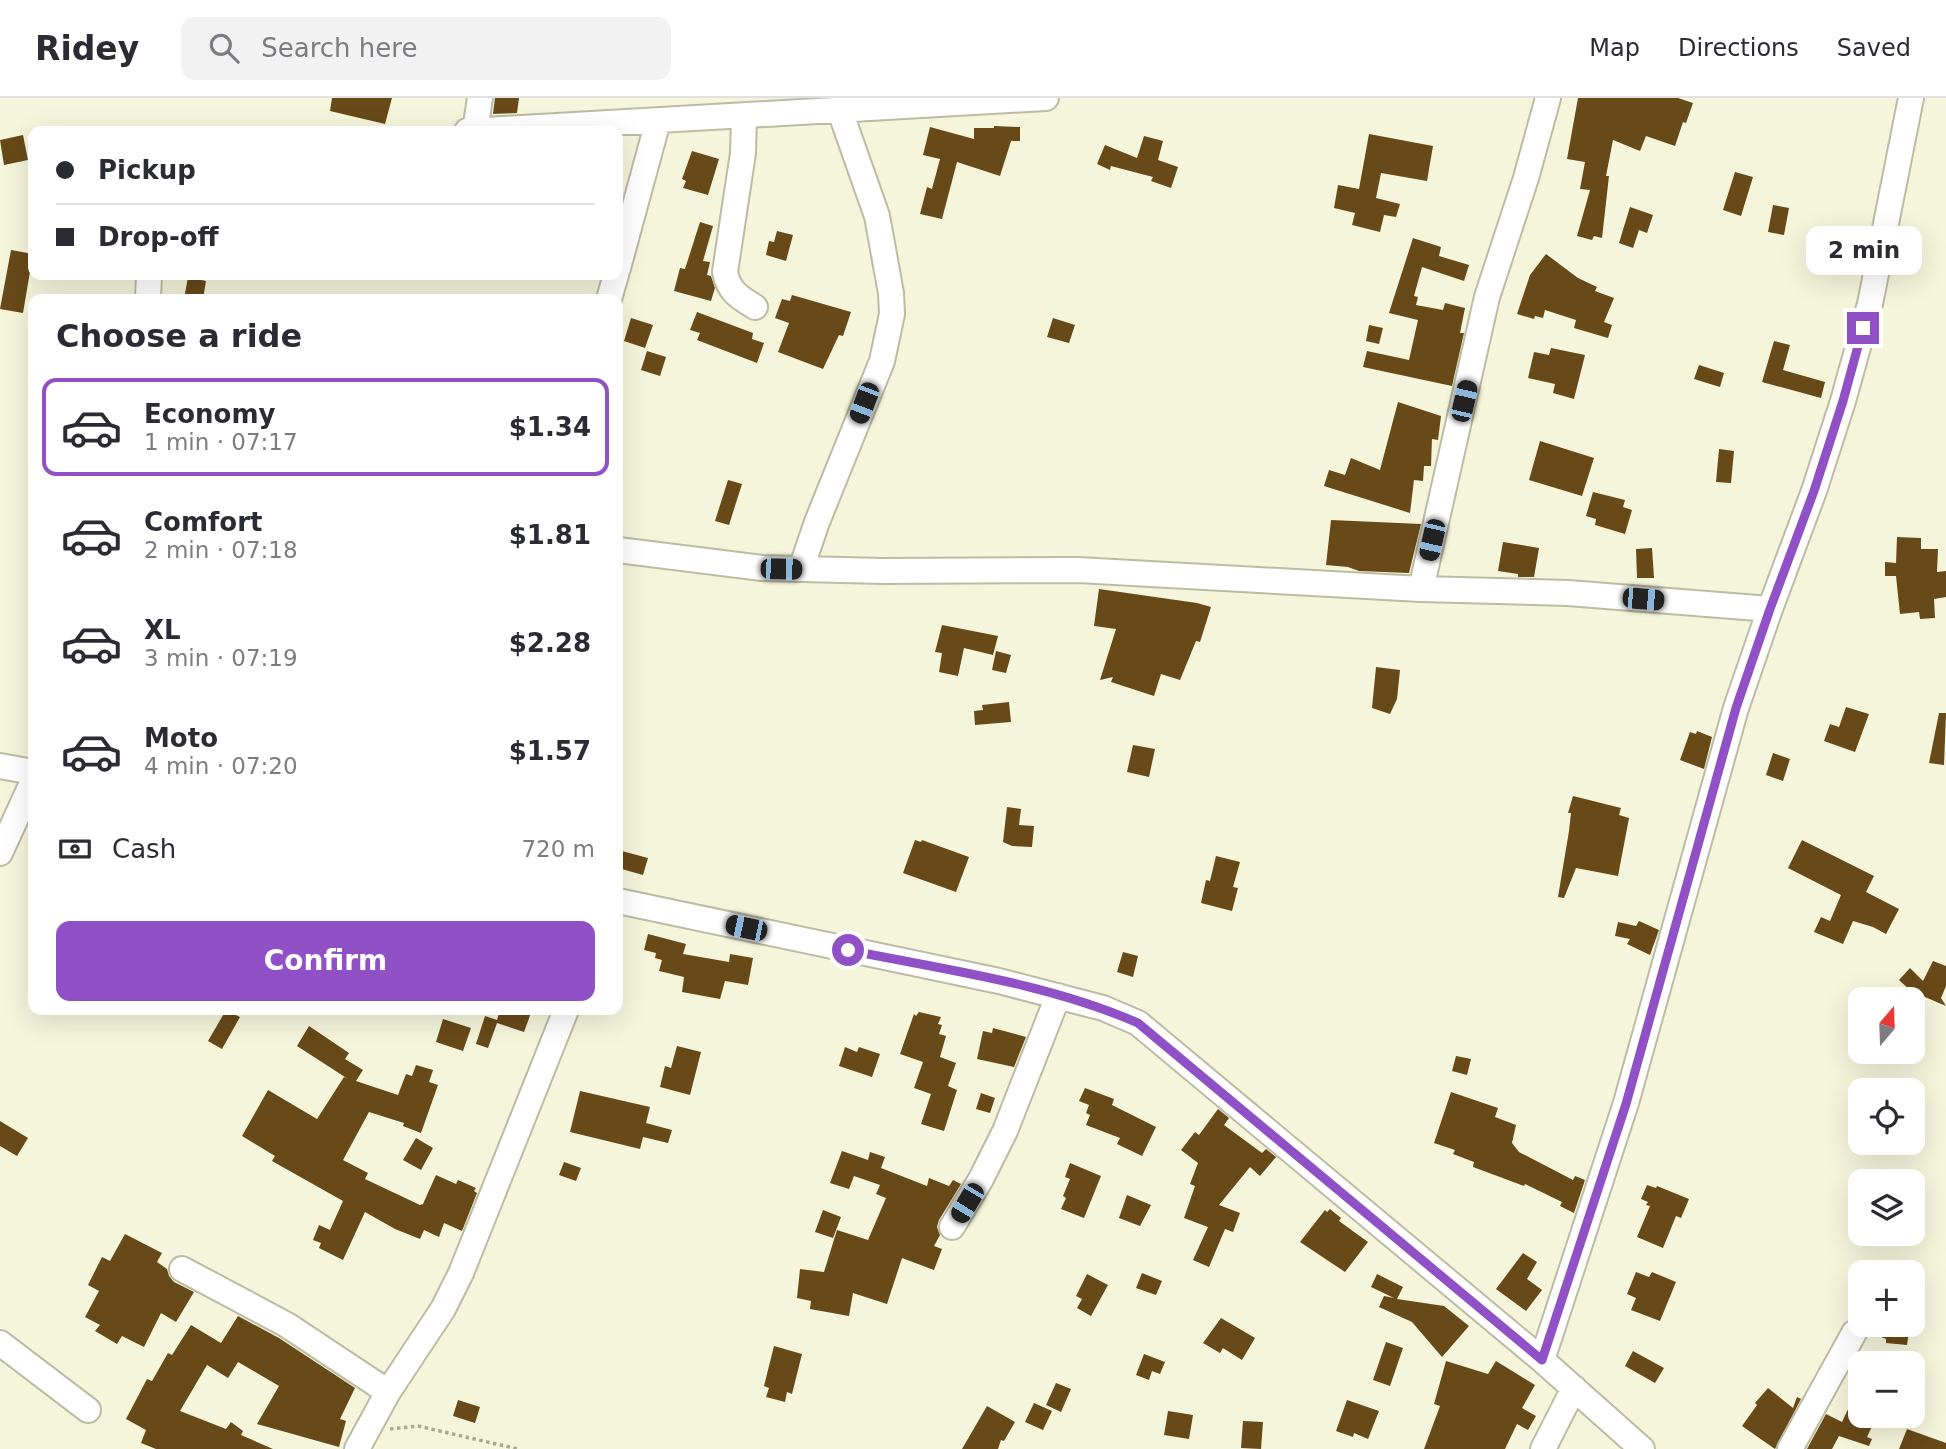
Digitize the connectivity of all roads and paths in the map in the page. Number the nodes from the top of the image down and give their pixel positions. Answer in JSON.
{"nodes":[{"id":1,"x":480,"y":98,"type":"edge"},
{"id":2,"x":1046,"y":98,"type":"edge"},
{"id":3,"x":1548,"y":98,"type":"edge"},
{"id":4,"x":1911,"y":98,"type":"edge"},
{"id":5,"x":884,"y":102,"type":"edge"},
{"id":6,"x":840,"y":111,"type":"junction"},
{"id":7,"x":744,"y":117,"type":"junction"},
{"id":8,"x":658,"y":121,"type":"junction"},
{"id":9,"x":476,"y":126,"type":"edge"},
{"id":10,"x":566,"y":126,"type":"edge"},
{"id":11,"x":623,"y":250,"type":"edge"},
{"id":12,"x":755,"y":307,"type":"dead end"},
{"id":13,"x":623,"y":551,"type":"edge"},
{"id":14,"x":801,"y":569,"type":"junction"},
{"id":15,"x":1421,"y":589,"type":"junction"},
{"id":16,"x":1770,"y":609,"type":"junction"},
{"id":17,"x":0,"y":766,"type":"edge"},
{"id":18,"x":28,"y":771,"type":"edge"},
{"id":19,"x":28,"y":792,"type":"edge"},
{"id":20,"x":0,"y":853,"type":"edge"},
{"id":21,"x":623,"y":902,"type":"edge"},
{"id":22,"x":1058,"y":996,"type":"junction"},
{"id":23,"x":564,"y":1015,"type":"edge"},
{"id":24,"x":952,"y":1227,"type":"dead end"},
{"id":25,"x":182,"y":1269,"type":"dead end"},
{"id":26,"x":1852,"y":1337,"type":"edge"},
{"id":27,"x":0,"y":1343,"type":"edge"},
{"id":28,"x":1542,"y":1360,"type":"junction"},
{"id":29,"x":1574,"y":1388,"type":"junction"},
{"id":30,"x":388,"y":1392,"type":"junction"},
{"id":31,"x":88,"y":1410,"type":"dead end"},
{"id":32,"x":361,"y":1442,"type":"edge"},
{"id":33,"x":518,"y":1449,"type":"edge"},
{"id":34,"x":1543,"y":1449,"type":"edge"},
{"id":35,"x":1642,"y":1449,"type":"edge"},
{"id":36,"x":1790,"y":1449,"type":"edge"}],
"edges":[{"from":1,"to":9,"type":"street"},
{"from":2,"to":5,"type":"street"},
{"from":3,"to":15,"type":"street"},
{"from":4,"to":16,"type":"street"},
{"from":5,"to":6,"type":"street"},
{"from":6,"to":7,"type":"street"},
{"from":6,"to":14,"type":"street"},
{"from":7,"to":8,"type":"street"},
{"from":7,"to":12,"type":"street"},
{"from":8,"to":10,"type":"street"},
{"from":8,"to":11,"type":"street"},
{"from":13,"to":14,"type":"street"},
{"from":14,"to":15,"type":"street"},
{"from":15,"to":16,"type":"street"},
{"from":16,"to":28,"type":"street"},
{"from":17,"to":18,"type":"street"},
{"from":19,"to":20,"type":"street"},
{"from":21,"to":22,"type":"street"},
{"from":22,"to":24,"type":"street"},
{"from":22,"to":28,"type":"street"},
{"from":23,"to":30,"type":"street"},
{"from":25,"to":30,"type":"street"},
{"from":26,"to":36,"type":"street"},
{"from":27,"to":31,"type":"street"},
{"from":28,"to":29,"type":"street"},
{"from":29,"to":34,"type":"street"},
{"from":29,"to":35,"type":"street"},
{"from":30,"to":32,"type":"street"},
{"from":32,"to":33,"type":"path"}]}
